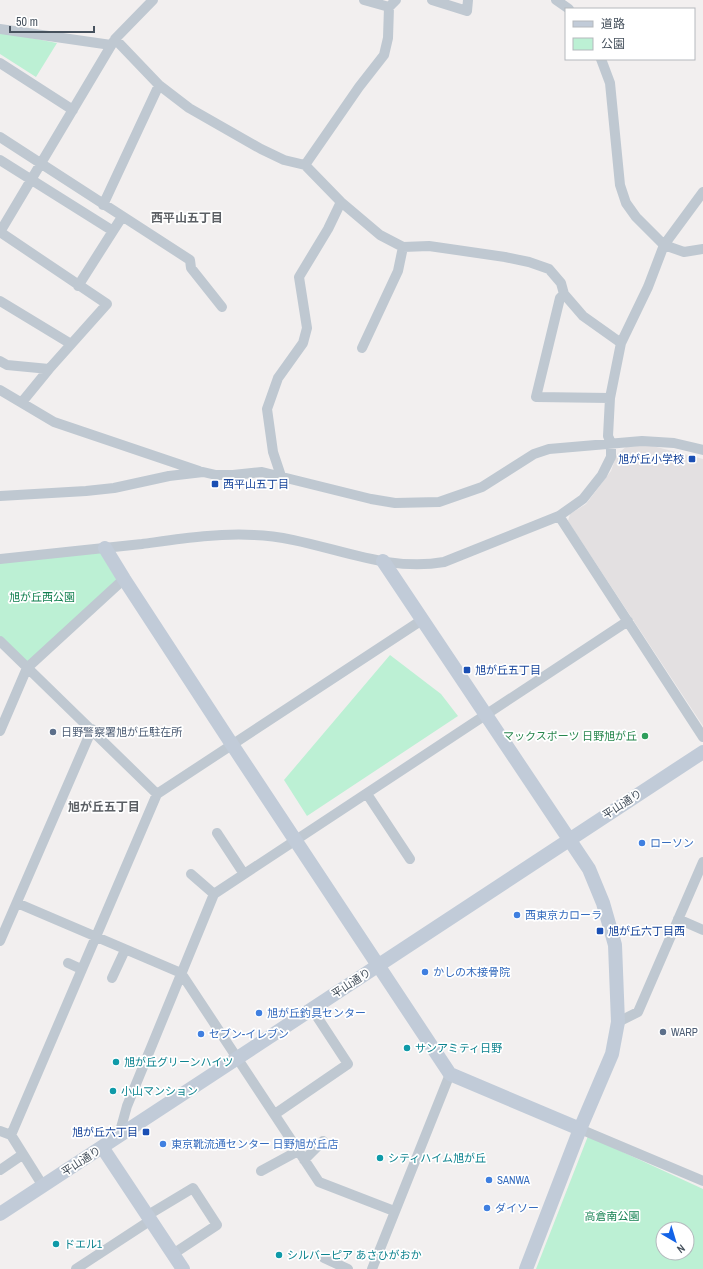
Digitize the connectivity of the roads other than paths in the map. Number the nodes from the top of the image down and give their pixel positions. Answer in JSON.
{"nodes":[{"id":1,"x":152,"y":0,"type":"edge"},
{"id":2,"x":364,"y":0,"type":"edge"},
{"id":3,"x":432,"y":0,"type":"edge"},
{"id":4,"x":468,"y":0,"type":"edge"},
{"id":5,"x":556,"y":0,"type":"edge"},
{"id":6,"x":393,"y":3,"type":"edge"},
{"id":7,"x":568,"y":8,"type":"edge"},
{"id":8,"x":0,"y":28,"type":"edge"},
{"id":9,"x":113,"y":42,"type":"junction"},
{"id":10,"x":601,"y":60,"type":"edge"},
{"id":11,"x":0,"y":63,"type":"edge"},
{"id":12,"x":159,"y":85,"type":"junction"},
{"id":13,"x":73,"y":110,"type":"junction"},
{"id":14,"x":0,"y":137,"type":"edge"},
{"id":15,"x":0,"y":160,"type":"edge"},
{"id":16,"x":41,"y":163,"type":"junction"},
{"id":17,"x":305,"y":165,"type":"junction"},
{"id":18,"x":31,"y":180,"type":"junction"},
{"id":19,"x":703,"y":192,"type":"edge"},
{"id":20,"x":341,"y":202,"type":"junction"},
{"id":21,"x":103,"y":205,"type":"junction"},
{"id":22,"x":122,"y":217,"type":"junction"},
{"id":23,"x":113,"y":231,"type":"junction"},
{"id":24,"x":664,"y":245,"type":"junction"},
{"id":25,"x":403,"y":247,"type":"junction"},
{"id":26,"x":703,"y":249,"type":"edge"},
{"id":27,"x":78,"y":286,"type":"junction"},
{"id":28,"x":564,"y":294,"type":"junction"},
{"id":29,"x":0,"y":301,"type":"edge"},
{"id":30,"x":222,"y":307,"type":"dead end"},
{"id":31,"x":622,"y":343,"type":"junction"},
{"id":32,"x":71,"y":344,"type":"junction"},
{"id":33,"x":362,"y":348,"type":"dead end"},
{"id":34,"x":0,"y":361,"type":"edge"},
{"id":35,"x":48,"y":369,"type":"junction"},
{"id":36,"x":0,"y":390,"type":"edge"},
{"id":37,"x":610,"y":398,"type":"junction"},
{"id":38,"x":22,"y":402,"type":"junction"},
{"id":39,"x":611,"y":443,"type":"junction"},
{"id":40,"x":703,"y":450,"type":"edge"},
{"id":41,"x":203,"y":472,"type":"junction"},
{"id":42,"x":281,"y":476,"type":"junction"},
{"id":43,"x":0,"y":496,"type":"edge"},
{"id":44,"x":559,"y":516,"type":"junction"},
{"id":45,"x":105,"y":548,"type":"junction"},
{"id":46,"x":0,"y":559,"type":"edge"},
{"id":47,"x":383,"y":560,"type":"junction"},
{"id":48,"x":124,"y":579,"type":"junction"},
{"id":49,"x":422,"y":620,"type":"junction"},
{"id":50,"x":628,"y":621,"type":"junction"},
{"id":51,"x":0,"y":641,"type":"edge"},
{"id":52,"x":27,"y":668,"type":"junction"},
{"id":53,"x":486,"y":715,"type":"junction"},
{"id":54,"x":92,"y":729,"type":"junction"},
{"id":55,"x":0,"y":731,"type":"edge"},
{"id":56,"x":703,"y":737,"type":"edge"},
{"id":57,"x":231,"y":743,"type":"junction"},
{"id":58,"x":703,"y":752,"type":"edge"},
{"id":59,"x":157,"y":794,"type":"junction"},
{"id":60,"x":367,"y":794,"type":"junction"},
{"id":61,"x":217,"y":833,"type":"dead end"},
{"id":62,"x":569,"y":839,"type":"junction"},
{"id":63,"x":296,"y":840,"type":"junction"},
{"id":64,"x":410,"y":859,"type":"dead end"},
{"id":65,"x":703,"y":862,"type":"edge"},
{"id":66,"x":191,"y":874,"type":"dead end"},
{"id":67,"x":244,"y":874,"type":"junction"},
{"id":68,"x":214,"y":894,"type":"junction"},
{"id":69,"x":17,"y":903,"type":"junction"},
{"id":70,"x":678,"y":919,"type":"junction"},
{"id":71,"x":703,"y":930,"type":"edge"},
{"id":72,"x":96,"y":937,"type":"junction"},
{"id":73,"x":0,"y":941,"type":"edge"},
{"id":74,"x":124,"y":950,"type":"junction"},
{"id":75,"x":68,"y":963,"type":"dead end"},
{"id":76,"x":378,"y":965,"type":"junction"},
{"id":77,"x":82,"y":969,"type":"junction"},
{"id":78,"x":181,"y":973,"type":"junction"},
{"id":79,"x":112,"y":978,"type":"dead end"},
{"id":80,"x":312,"y":1009,"type":"junction"},
{"id":81,"x":618,"y":1022,"type":"junction"},
{"id":82,"x":237,"y":1058,"type":"junction"},
{"id":83,"x":450,"y":1074,"type":"junction"},
{"id":84,"x":275,"y":1114,"type":"junction"},
{"id":85,"x":580,"y":1129,"type":"junction"},
{"id":86,"x":0,"y":1131,"type":"edge"},
{"id":87,"x":11,"y":1136,"type":"junction"},
{"id":88,"x":119,"y":1136,"type":"junction"},
{"id":89,"x":323,"y":1141,"type":"dead end"},
{"id":90,"x":102,"y":1147,"type":"junction"},
{"id":91,"x":298,"y":1151,"type":"junction"},
{"id":92,"x":22,"y":1155,"type":"junction"},
{"id":93,"x":304,"y":1160,"type":"junction"},
{"id":94,"x":0,"y":1170,"type":"edge"},
{"id":95,"x":261,"y":1171,"type":"dead end"},
{"id":96,"x":703,"y":1181,"type":"edge"},
{"id":97,"x":43,"y":1186,"type":"junction"},
{"id":98,"x":394,"y":1211,"type":"junction"},
{"id":99,"x":0,"y":1214,"type":"edge"},
{"id":100,"x":149,"y":1217,"type":"junction"},
{"id":101,"x":173,"y":1254,"type":"junction"},
{"id":102,"x":324,"y":1258,"type":"dead end"},
{"id":103,"x":76,"y":1269,"type":"edge"},
{"id":104,"x":184,"y":1269,"type":"edge"},
{"id":105,"x":348,"y":1269,"type":"edge"},
{"id":106,"x":372,"y":1269,"type":"edge"},
{"id":107,"x":526,"y":1269,"type":"edge"}],
"edges":[{"from":1,"to":9,"type":"street"},
{"from":2,"to":6,"type":"street"},
{"from":3,"to":4,"type":"street"},
{"from":5,"to":7,"type":"street"},
{"from":6,"to":17,"type":"street"},
{"from":8,"to":9,"type":"street"},
{"from":9,"to":12,"type":"street"},
{"from":9,"to":13,"type":"street"},
{"from":10,"to":24,"type":"street"},
{"from":11,"to":13,"type":"street"},
{"from":12,"to":17,"type":"street"},
{"from":12,"to":21,"type":"street"},
{"from":13,"to":16,"type":"street"},
{"from":14,"to":16,"type":"street"},
{"from":15,"to":18,"type":"street"},
{"from":16,"to":18,"type":"street"},
{"from":16,"to":21,"type":"street"},
{"from":17,"to":20,"type":"street"},
{"from":18,"to":23,"type":"street"},
{"from":18,"to":27,"type":"street"},
{"from":19,"to":24,"type":"street"},
{"from":20,"to":25,"type":"street"},
{"from":20,"to":42,"type":"street"},
{"from":21,"to":22,"type":"street"},
{"from":22,"to":23,"type":"street"},
{"from":22,"to":30,"type":"street"},
{"from":23,"to":27,"type":"street"},
{"from":24,"to":26,"type":"street"},
{"from":24,"to":31,"type":"street"},
{"from":25,"to":28,"type":"street"},
{"from":25,"to":33,"type":"street"},
{"from":27,"to":32,"type":"street"},
{"from":28,"to":31,"type":"street"},
{"from":28,"to":37,"type":"street"},
{"from":29,"to":32,"type":"street"},
{"from":31,"to":37,"type":"street"},
{"from":32,"to":35,"type":"street"},
{"from":34,"to":35,"type":"street"},
{"from":35,"to":38,"type":"street"},
{"from":36,"to":38,"type":"street"},
{"from":37,"to":39,"type":"street"},
{"from":38,"to":41,"type":"street"},
{"from":39,"to":40,"type":"street"},
{"from":39,"to":42,"type":"street"},
{"from":39,"to":44,"type":"street"},
{"from":41,"to":42,"type":"street"},
{"from":41,"to":43,"type":"street"},
{"from":44,"to":47,"type":"street"},
{"from":44,"to":50,"type":"street"},
{"from":45,"to":46,"type":"street"},
{"from":45,"to":47,"type":"street"},
{"from":45,"to":48,"type":"street"},
{"from":47,"to":49,"type":"street"},
{"from":48,"to":52,"type":"street"},
{"from":48,"to":57,"type":"street"},
{"from":49,"to":53,"type":"street"},
{"from":49,"to":57,"type":"street"},
{"from":50,"to":53,"type":"street"},
{"from":50,"to":56,"type":"street"},
{"from":51,"to":52,"type":"street"},
{"from":52,"to":54,"type":"street"},
{"from":52,"to":55,"type":"street"},
{"from":53,"to":60,"type":"street"},
{"from":53,"to":62,"type":"street"},
{"from":54,"to":59,"type":"street"},
{"from":54,"to":69,"type":"street"},
{"from":57,"to":59,"type":"street"},
{"from":57,"to":63,"type":"street"},
{"from":58,"to":62,"type":"street","name":"平山通り"},
{"from":59,"to":72,"type":"street"},
{"from":60,"to":63,"type":"street"},
{"from":60,"to":64,"type":"street"},
{"from":61,"to":67,"type":"street"},
{"from":62,"to":76,"type":"street","name":"平山通り"},
{"from":62,"to":81,"type":"street"},
{"from":63,"to":67,"type":"street"},
{"from":63,"to":76,"type":"street"},
{"from":65,"to":70,"type":"street"},
{"from":66,"to":68,"type":"street"},
{"from":67,"to":68,"type":"street"},
{"from":68,"to":78,"type":"street"},
{"from":69,"to":72,"type":"street"},
{"from":69,"to":73,"type":"street"},
{"from":70,"to":71,"type":"street"},
{"from":70,"to":81,"type":"street"},
{"from":72,"to":74,"type":"street"},
{"from":72,"to":77,"type":"street"},
{"from":74,"to":78,"type":"street"},
{"from":74,"to":79,"type":"street"},
{"from":75,"to":77,"type":"street"},
{"from":76,"to":80,"type":"street","name":"平山通り"},
{"from":76,"to":83,"type":"street"},
{"from":77,"to":87,"type":"street"},
{"from":78,"to":82,"type":"street"},
{"from":78,"to":88,"type":"street"},
{"from":80,"to":82,"type":"street","name":"平山通り"},
{"from":80,"to":84,"type":"street"},
{"from":81,"to":85,"type":"street"},
{"from":82,"to":84,"type":"street"},
{"from":82,"to":88,"type":"street","name":"平山通り"},
{"from":83,"to":85,"type":"street"},
{"from":83,"to":98,"type":"street"},
{"from":84,"to":91,"type":"street"},
{"from":85,"to":96,"type":"street"},
{"from":85,"to":107,"type":"street"},
{"from":86,"to":87,"type":"street"},
{"from":87,"to":92,"type":"street"},
{"from":88,"to":90,"type":"street","name":"平山通り"},
{"from":89,"to":93,"type":"street"},
{"from":90,"to":97,"type":"street","name":"平山通り"},
{"from":90,"to":100,"type":"street"},
{"from":91,"to":93,"type":"street"},
{"from":91,"to":95,"type":"street"},
{"from":92,"to":94,"type":"street"},
{"from":92,"to":97,"type":"street"},
{"from":93,"to":98,"type":"street"},
{"from":97,"to":99,"type":"street","name":"平山通り"},
{"from":98,"to":106,"type":"street"},
{"from":100,"to":101,"type":"street"},
{"from":100,"to":101,"type":"street"},
{"from":100,"to":103,"type":"street"},
{"from":101,"to":104,"type":"street"},
{"from":102,"to":105,"type":"street"}]}
